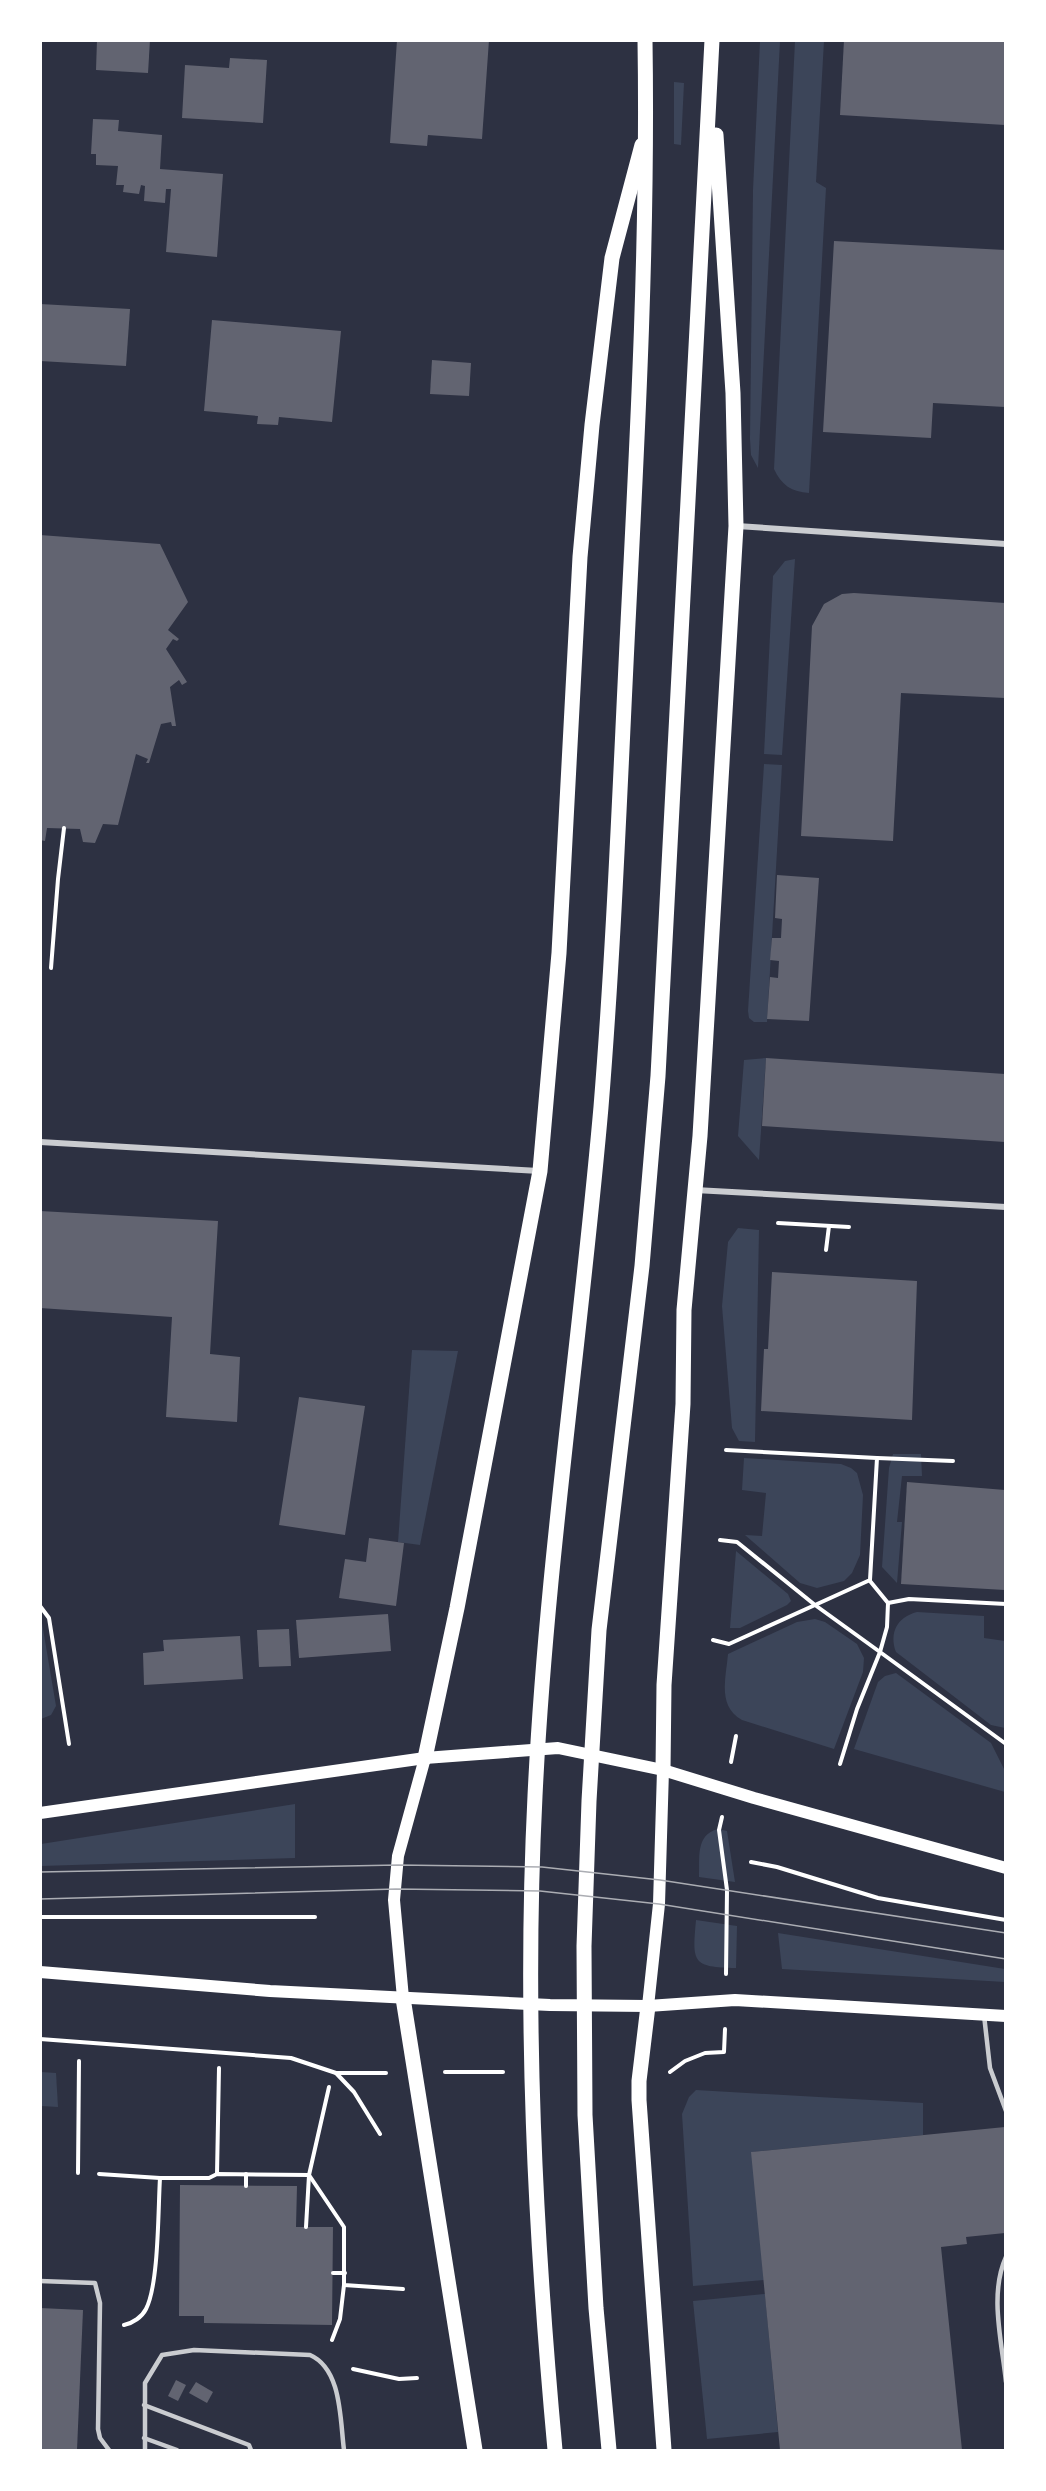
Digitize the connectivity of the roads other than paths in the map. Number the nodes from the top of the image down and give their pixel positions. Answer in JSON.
{"nodes":[{"id":1,"x":645,"y":40,"type":"edge"},
{"id":2,"x":712,"y":40,"type":"edge"},
{"id":3,"x":711,"y":64,"type":"junction"},
{"id":4,"x":646,"y":128,"type":"junction"},
{"id":5,"x":736,"y":526,"type":"junction"},
{"id":6,"x":1005,"y":544,"type":"edge"},
{"id":7,"x":40,"y":1142,"type":"edge"},
{"id":8,"x":540,"y":1171,"type":"junction"},
{"id":9,"x":695,"y":1190,"type":"junction"},
{"id":10,"x":1005,"y":1207,"type":"edge"},
{"id":11,"x":425,"y":1758,"type":"junction"},
{"id":12,"x":663,"y":1770,"type":"junction"},
{"id":13,"x":40,"y":1813,"type":"edge"},
{"id":14,"x":1005,"y":1868,"type":"edge"},
{"id":15,"x":40,"y":1972,"type":"edge"},
{"id":16,"x":403,"y":1998,"type":"junction"},
{"id":17,"x":648,"y":2006,"type":"junction"},
{"id":18,"x":984,"y":2015,"type":"junction"},
{"id":19,"x":1005,"y":2016,"type":"edge"},
{"id":20,"x":1005,"y":2111,"type":"edge"},
{"id":21,"x":1005,"y":2257,"type":"edge"},
{"id":22,"x":40,"y":2281,"type":"edge"},
{"id":23,"x":1005,"y":2382,"type":"edge"},
{"id":24,"x":144,"y":2405,"type":"junction"},
{"id":25,"x":144,"y":2438,"type":"junction"},
{"id":26,"x":109,"y":2451,"type":"edge"},
{"id":27,"x":145,"y":2451,"type":"edge"},
{"id":28,"x":177,"y":2451,"type":"edge"},
{"id":29,"x":251,"y":2451,"type":"edge"},
{"id":30,"x":344,"y":2451,"type":"edge"},
{"id":31,"x":475,"y":2451,"type":"edge"},
{"id":32,"x":555,"y":2451,"type":"edge"},
{"id":33,"x":609,"y":2451,"type":"edge"},
{"id":34,"x":664,"y":2451,"type":"edge"}],
"edges":[{"from":1,"to":4,"type":"main road"},
{"from":2,"to":3,"type":"main road"},
{"from":3,"to":5,"type":"main road"},
{"from":3,"to":33,"type":"main road"},
{"from":4,"to":8,"type":"main road"},
{"from":4,"to":32,"type":"main road"},
{"from":5,"to":6,"type":"street"},
{"from":5,"to":9,"type":"main road"},
{"from":7,"to":8,"type":"street"},
{"from":8,"to":11,"type":"main road"},
{"from":9,"to":10,"type":"street"},
{"from":9,"to":12,"type":"main road"},
{"from":11,"to":12,"type":"main road"},
{"from":11,"to":13,"type":"main road"},
{"from":11,"to":16,"type":"main road"},
{"from":12,"to":14,"type":"main road"},
{"from":12,"to":17,"type":"main road"},
{"from":15,"to":16,"type":"main road"},
{"from":16,"to":17,"type":"main road"},
{"from":16,"to":31,"type":"main road"},
{"from":17,"to":18,"type":"main road"},
{"from":17,"to":34,"type":"main road"},
{"from":18,"to":19,"type":"main road"},
{"from":18,"to":20,"type":"lane"},
{"from":21,"to":23,"type":"lane"},
{"from":22,"to":26,"type":"lane"},
{"from":24,"to":25,"type":"lane"},
{"from":24,"to":29,"type":"lane"},
{"from":24,"to":30,"type":"lane"},
{"from":25,"to":27,"type":"lane"},
{"from":25,"to":28,"type":"lane"}]}
